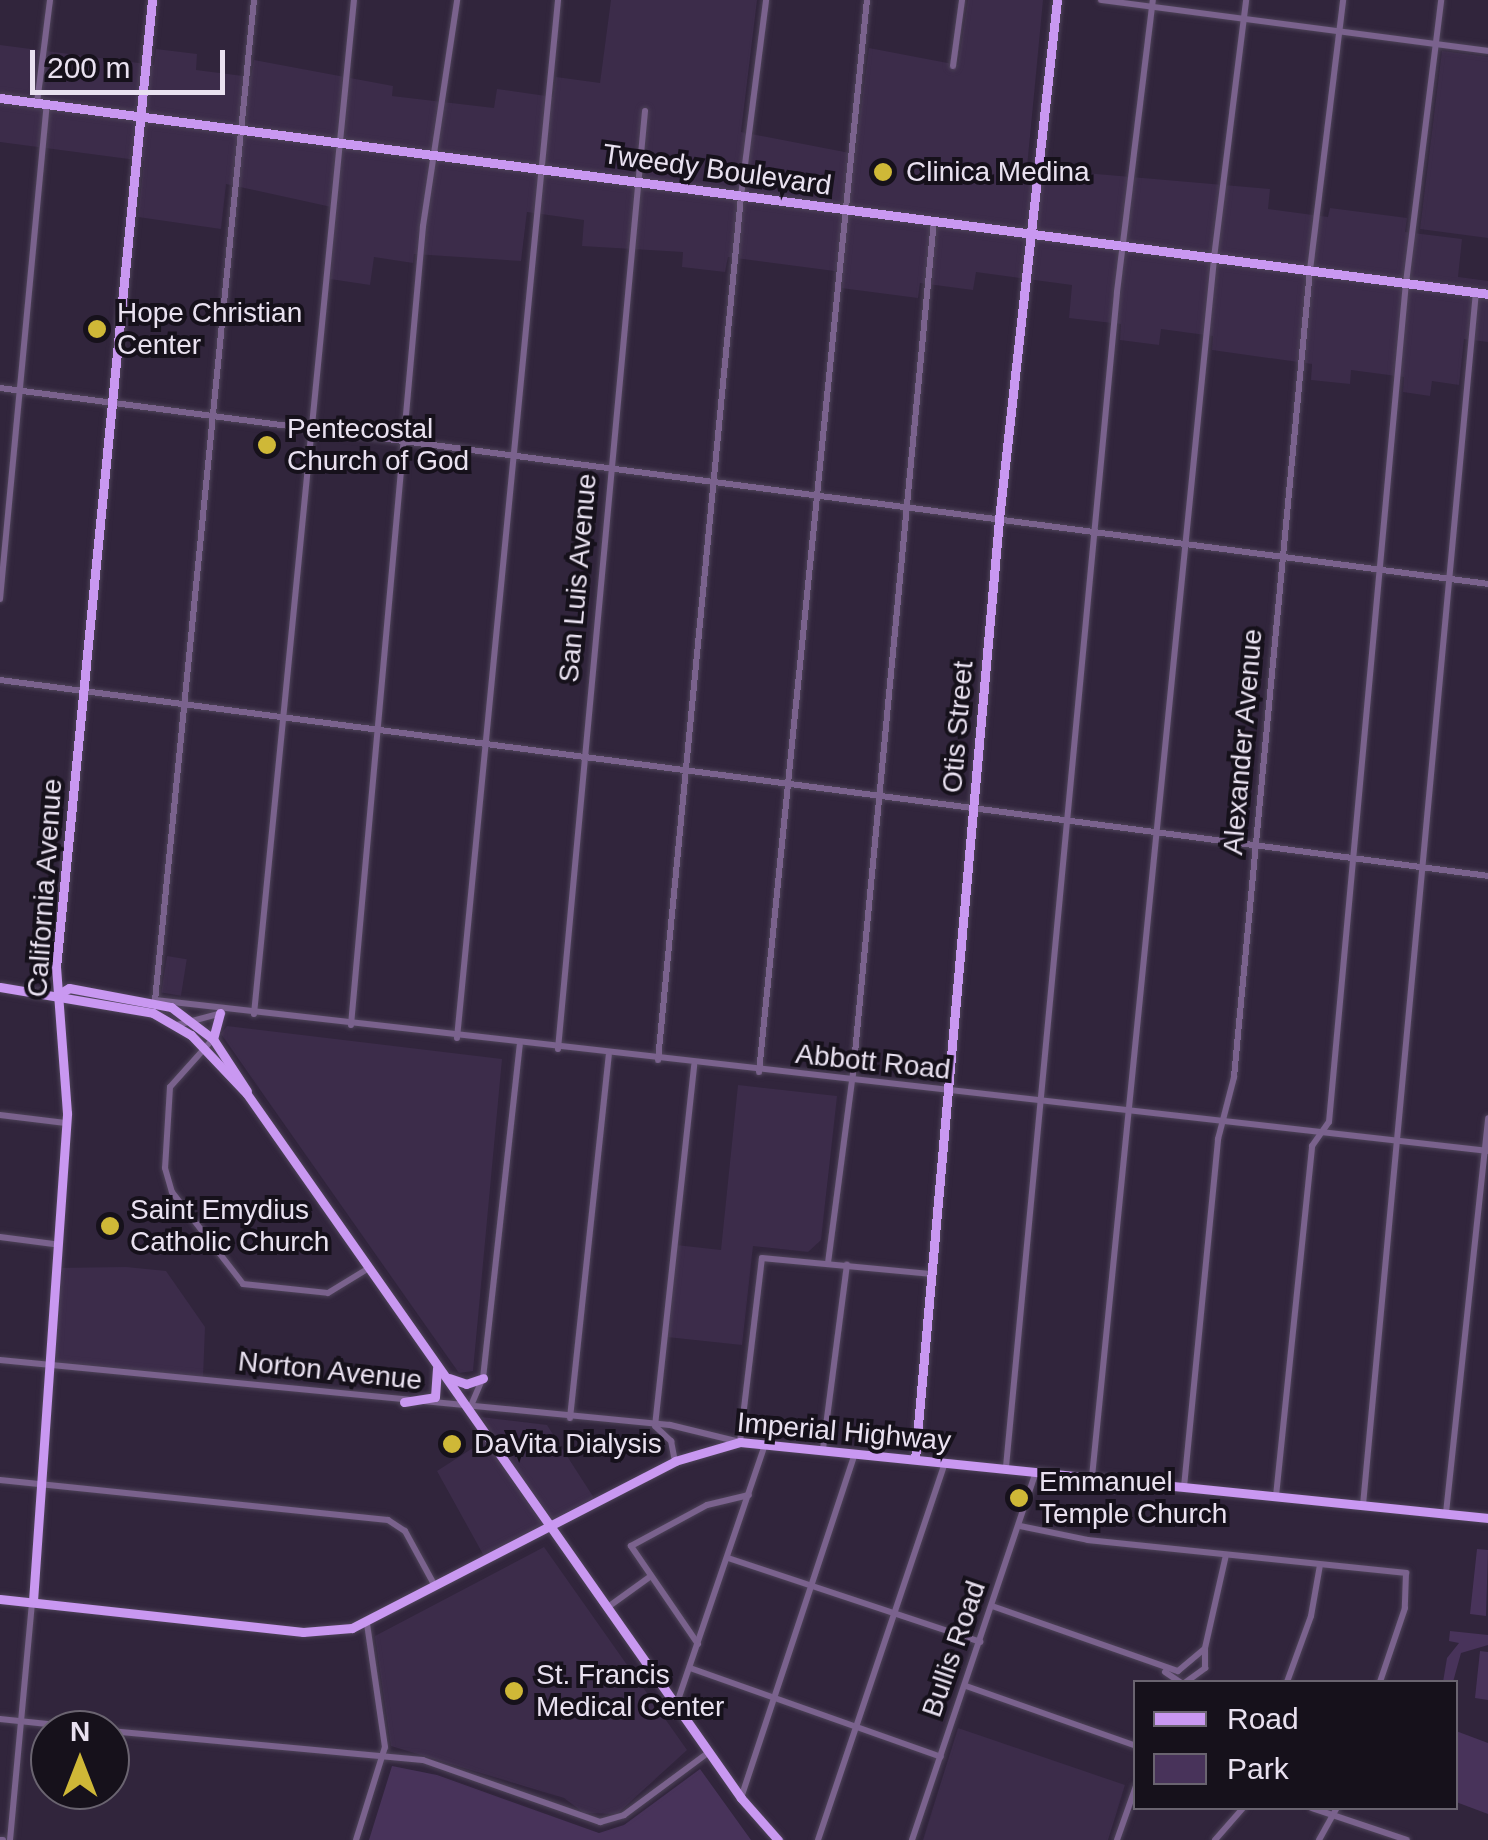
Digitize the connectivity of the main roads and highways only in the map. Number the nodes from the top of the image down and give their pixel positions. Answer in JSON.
{"nodes":[{"id":1,"x":152,"y":0,"type":"edge"},
{"id":2,"x":1057,"y":0,"type":"edge"},
{"id":3,"x":0,"y":98,"type":"edge"},
{"id":4,"x":138,"y":116,"type":"junction"},
{"id":5,"x":1029,"y":233,"type":"junction"},
{"id":6,"x":1488,"y":294,"type":"edge"},
{"id":7,"x":0,"y":988,"type":"edge"},
{"id":8,"x":57,"y":994,"type":"junction"},
{"id":9,"x":220,"y":1013,"type":"road end"},
{"id":10,"x":213,"y":1039,"type":"junction"},
{"id":11,"x":248,"y":1094,"type":"junction"},
{"id":12,"x":435,"y":1361,"type":"junction"},
{"id":13,"x":447,"y":1378,"type":"junction"},
{"id":14,"x":483,"y":1378,"type":"road end"},
{"id":15,"x":404,"y":1402,"type":"road end"},
{"id":16,"x":916,"y":1460,"type":"junction"},
{"id":17,"x":1488,"y":1518,"type":"edge"},
{"id":18,"x":551,"y":1528,"type":"junction"},
{"id":19,"x":0,"y":1598,"type":"edge"},
{"id":20,"x":32,"y":1601,"type":"junction"},
{"id":21,"x":778,"y":1840,"type":"edge"}],
"edges":[{"from":1,"to":4,"type":"main road","name":"California Avenue"},
{"from":2,"to":5,"type":"main road","name":"Otis Street"},
{"from":3,"to":4,"type":"main road","name":"Tweedy Boulevard"},
{"from":4,"to":5,"type":"main road","name":"Tweedy Boulevard"},
{"from":4,"to":8,"type":"main road","name":"California Avenue"},
{"from":5,"to":6,"type":"main road","name":"Tweedy Boulevard"},
{"from":5,"to":16,"type":"main road","name":"Otis Street"},
{"from":7,"to":8,"type":"main road"},
{"from":8,"to":10,"type":"main road"},
{"from":8,"to":11,"type":"main road"},
{"from":8,"to":20,"type":"main road","name":"California Avenue"},
{"from":9,"to":10,"type":"main road"},
{"from":10,"to":11,"type":"main road"},
{"from":11,"to":12,"type":"main road"},
{"from":12,"to":13,"type":"main road"},
{"from":12,"to":15,"type":"main road"},
{"from":13,"to":14,"type":"main road"},
{"from":13,"to":18,"type":"main road"},
{"from":16,"to":17,"type":"main road","name":"Imperial Highway"},
{"from":16,"to":18,"type":"main road","name":"Imperial Highway"},
{"from":18,"to":20,"type":"main road","name":"Imperial Highway"},
{"from":18,"to":21,"type":"main road"},
{"from":19,"to":20,"type":"main road","name":"Imperial Highway"}]}
